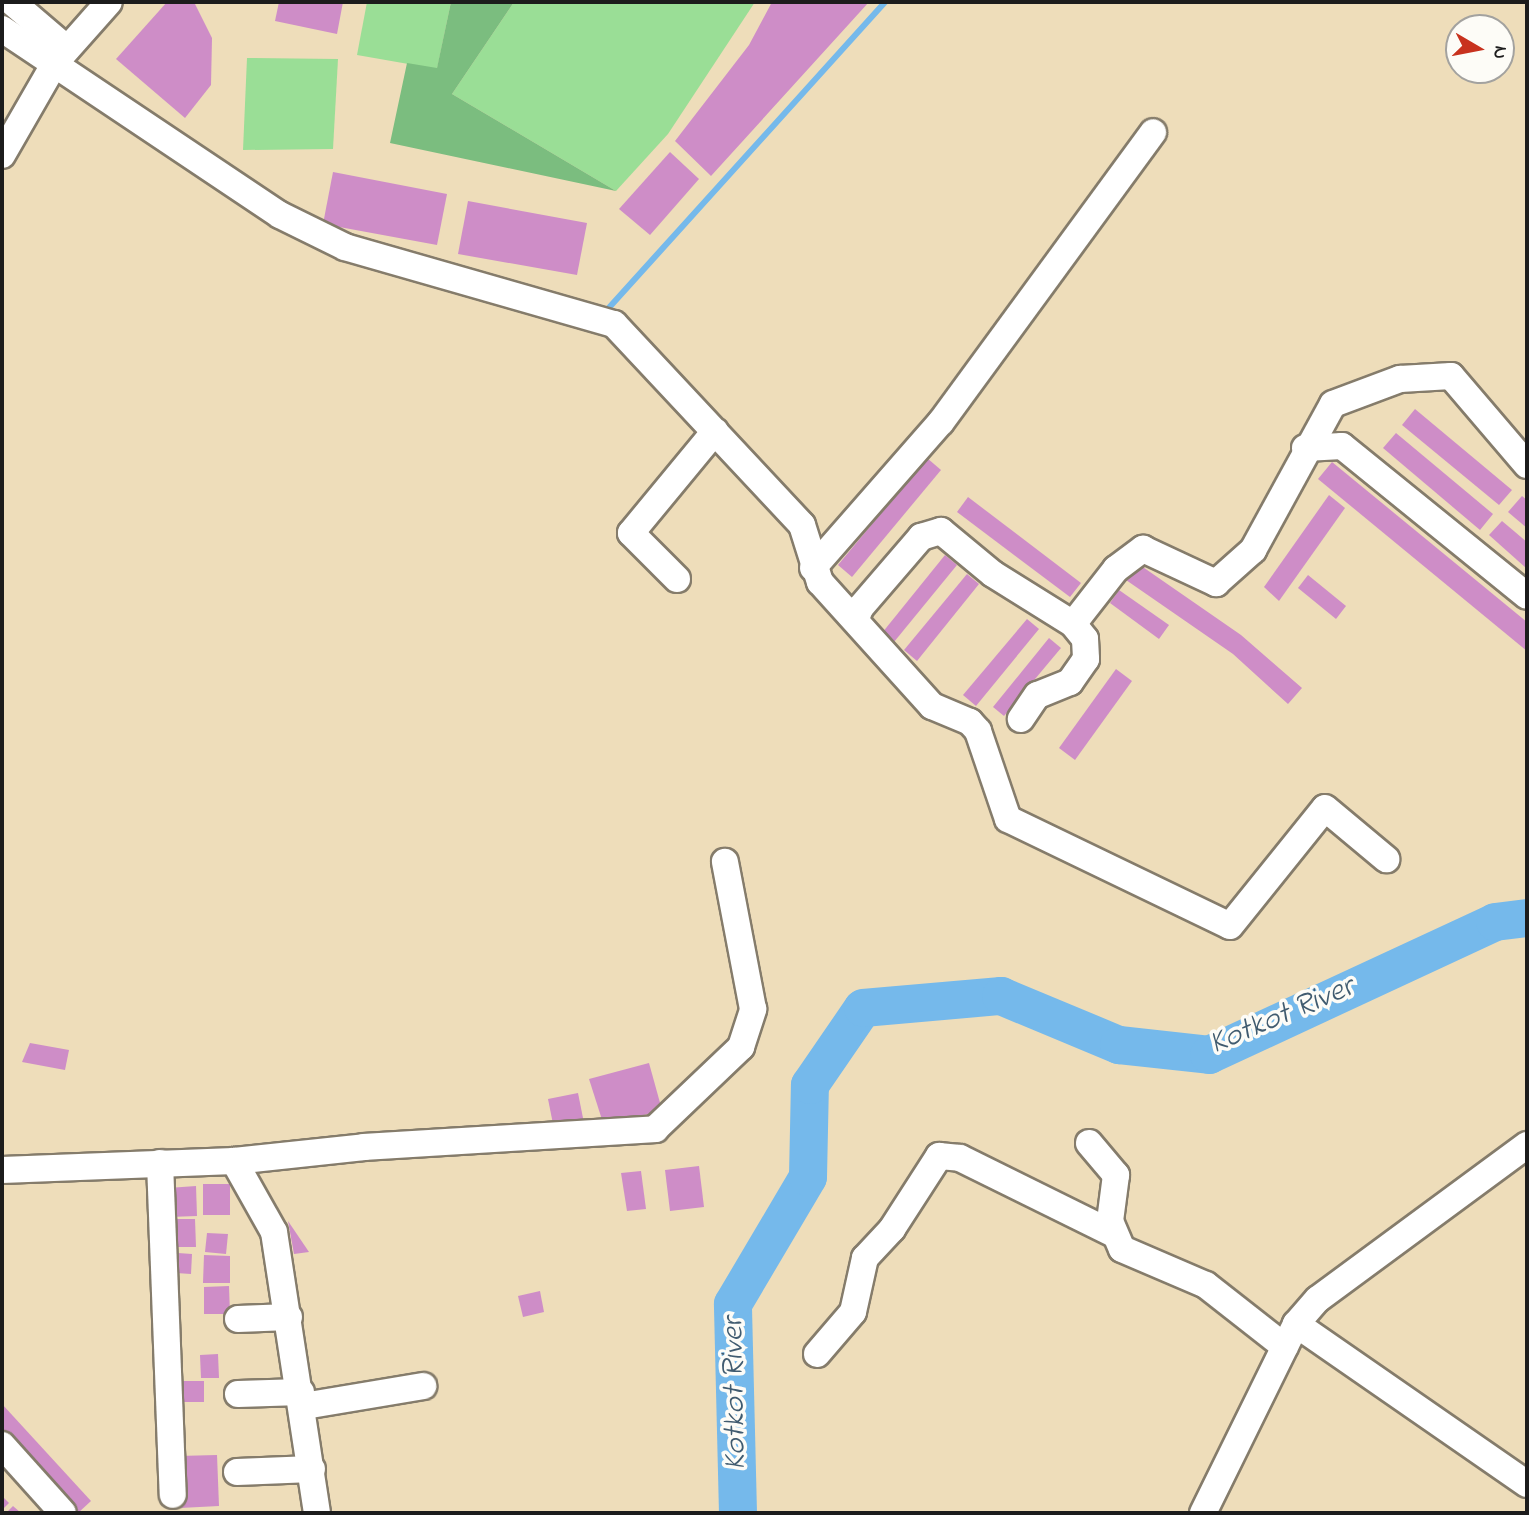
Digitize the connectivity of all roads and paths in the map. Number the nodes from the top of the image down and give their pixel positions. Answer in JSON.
{"nodes":[{"id":1,"x":12,"y":2,"type":"edge"},
{"id":2,"x":109,"y":2,"type":"edge"},
{"id":3,"x":2,"y":29,"type":"edge"},
{"id":4,"x":61,"y":56,"type":"junction"},
{"id":5,"x":1153,"y":132,"type":"dead end"},
{"id":6,"x":2,"y":155,"type":"edge"},
{"id":7,"x":715,"y":431,"type":"junction"},
{"id":8,"x":1305,"y":448,"type":"junction"},
{"id":9,"x":1527,"y":465,"type":"edge"},
{"id":10,"x":813,"y":568,"type":"junction"},
{"id":11,"x":677,"y":579,"type":"dead end"},
{"id":12,"x":1527,"y":596,"type":"edge"},
{"id":13,"x":856,"y":619,"type":"junction"},
{"id":14,"x":1073,"y":624,"type":"junction"},
{"id":15,"x":1021,"y":719,"type":"dead end"},
{"id":16,"x":1386,"y":859,"type":"dead end"},
{"id":17,"x":725,"y":862,"type":"dead end"},
{"id":18,"x":1089,"y":1143,"type":"dead end"},
{"id":19,"x":1527,"y":1144,"type":"edge"},
{"id":20,"x":234,"y":1161,"type":"junction"},
{"id":21,"x":160,"y":1163,"type":"junction"},
{"id":22,"x":2,"y":1171,"type":"edge"},
{"id":23,"x":1112,"y":1233,"type":"junction"},
{"id":24,"x":289,"y":1317,"type":"junction"},
{"id":25,"x":238,"y":1319,"type":"dead end"},
{"id":26,"x":1290,"y":1336,"type":"junction"},
{"id":27,"x":817,"y":1354,"type":"dead end"},
{"id":28,"x":423,"y":1386,"type":"dead end"},
{"id":29,"x":238,"y":1394,"type":"dead end"},
{"id":30,"x":302,"y":1399,"type":"junction"},
{"id":31,"x":3,"y":1448,"type":"edge"},
{"id":32,"x":312,"y":1469,"type":"junction"},
{"id":33,"x":237,"y":1472,"type":"dead end"},
{"id":34,"x":1527,"y":1483,"type":"edge"},
{"id":35,"x":173,"y":1495,"type":"dead end"},
{"id":36,"x":63,"y":1513,"type":"edge"},
{"id":37,"x":317,"y":1513,"type":"edge"},
{"id":38,"x":1203,"y":1513,"type":"edge"}],
"edges":[{"from":1,"to":4,"type":"street"},
{"from":2,"to":4,"type":"street"},
{"from":3,"to":4,"type":"street"},
{"from":4,"to":6,"type":"street"},
{"from":4,"to":7,"type":"street"},
{"from":5,"to":10,"type":"street"},
{"from":7,"to":10,"type":"street"},
{"from":7,"to":11,"type":"street"},
{"from":8,"to":9,"type":"street"},
{"from":8,"to":12,"type":"street"},
{"from":8,"to":14,"type":"street"},
{"from":10,"to":13,"type":"street"},
{"from":13,"to":14,"type":"street"},
{"from":13,"to":16,"type":"street"},
{"from":14,"to":15,"type":"street"},
{"from":17,"to":20,"type":"street"},
{"from":18,"to":23,"type":"street"},
{"from":19,"to":26,"type":"street"},
{"from":20,"to":21,"type":"street"},
{"from":20,"to":24,"type":"street"},
{"from":21,"to":22,"type":"street"},
{"from":21,"to":35,"type":"street"},
{"from":23,"to":26,"type":"street"},
{"from":23,"to":27,"type":"street"},
{"from":24,"to":25,"type":"street"},
{"from":24,"to":30,"type":"street"},
{"from":26,"to":34,"type":"street"},
{"from":26,"to":38,"type":"street"},
{"from":28,"to":30,"type":"street"},
{"from":29,"to":30,"type":"street"},
{"from":30,"to":32,"type":"street"},
{"from":31,"to":36,"type":"street"},
{"from":32,"to":33,"type":"street"},
{"from":32,"to":37,"type":"street"}]}
